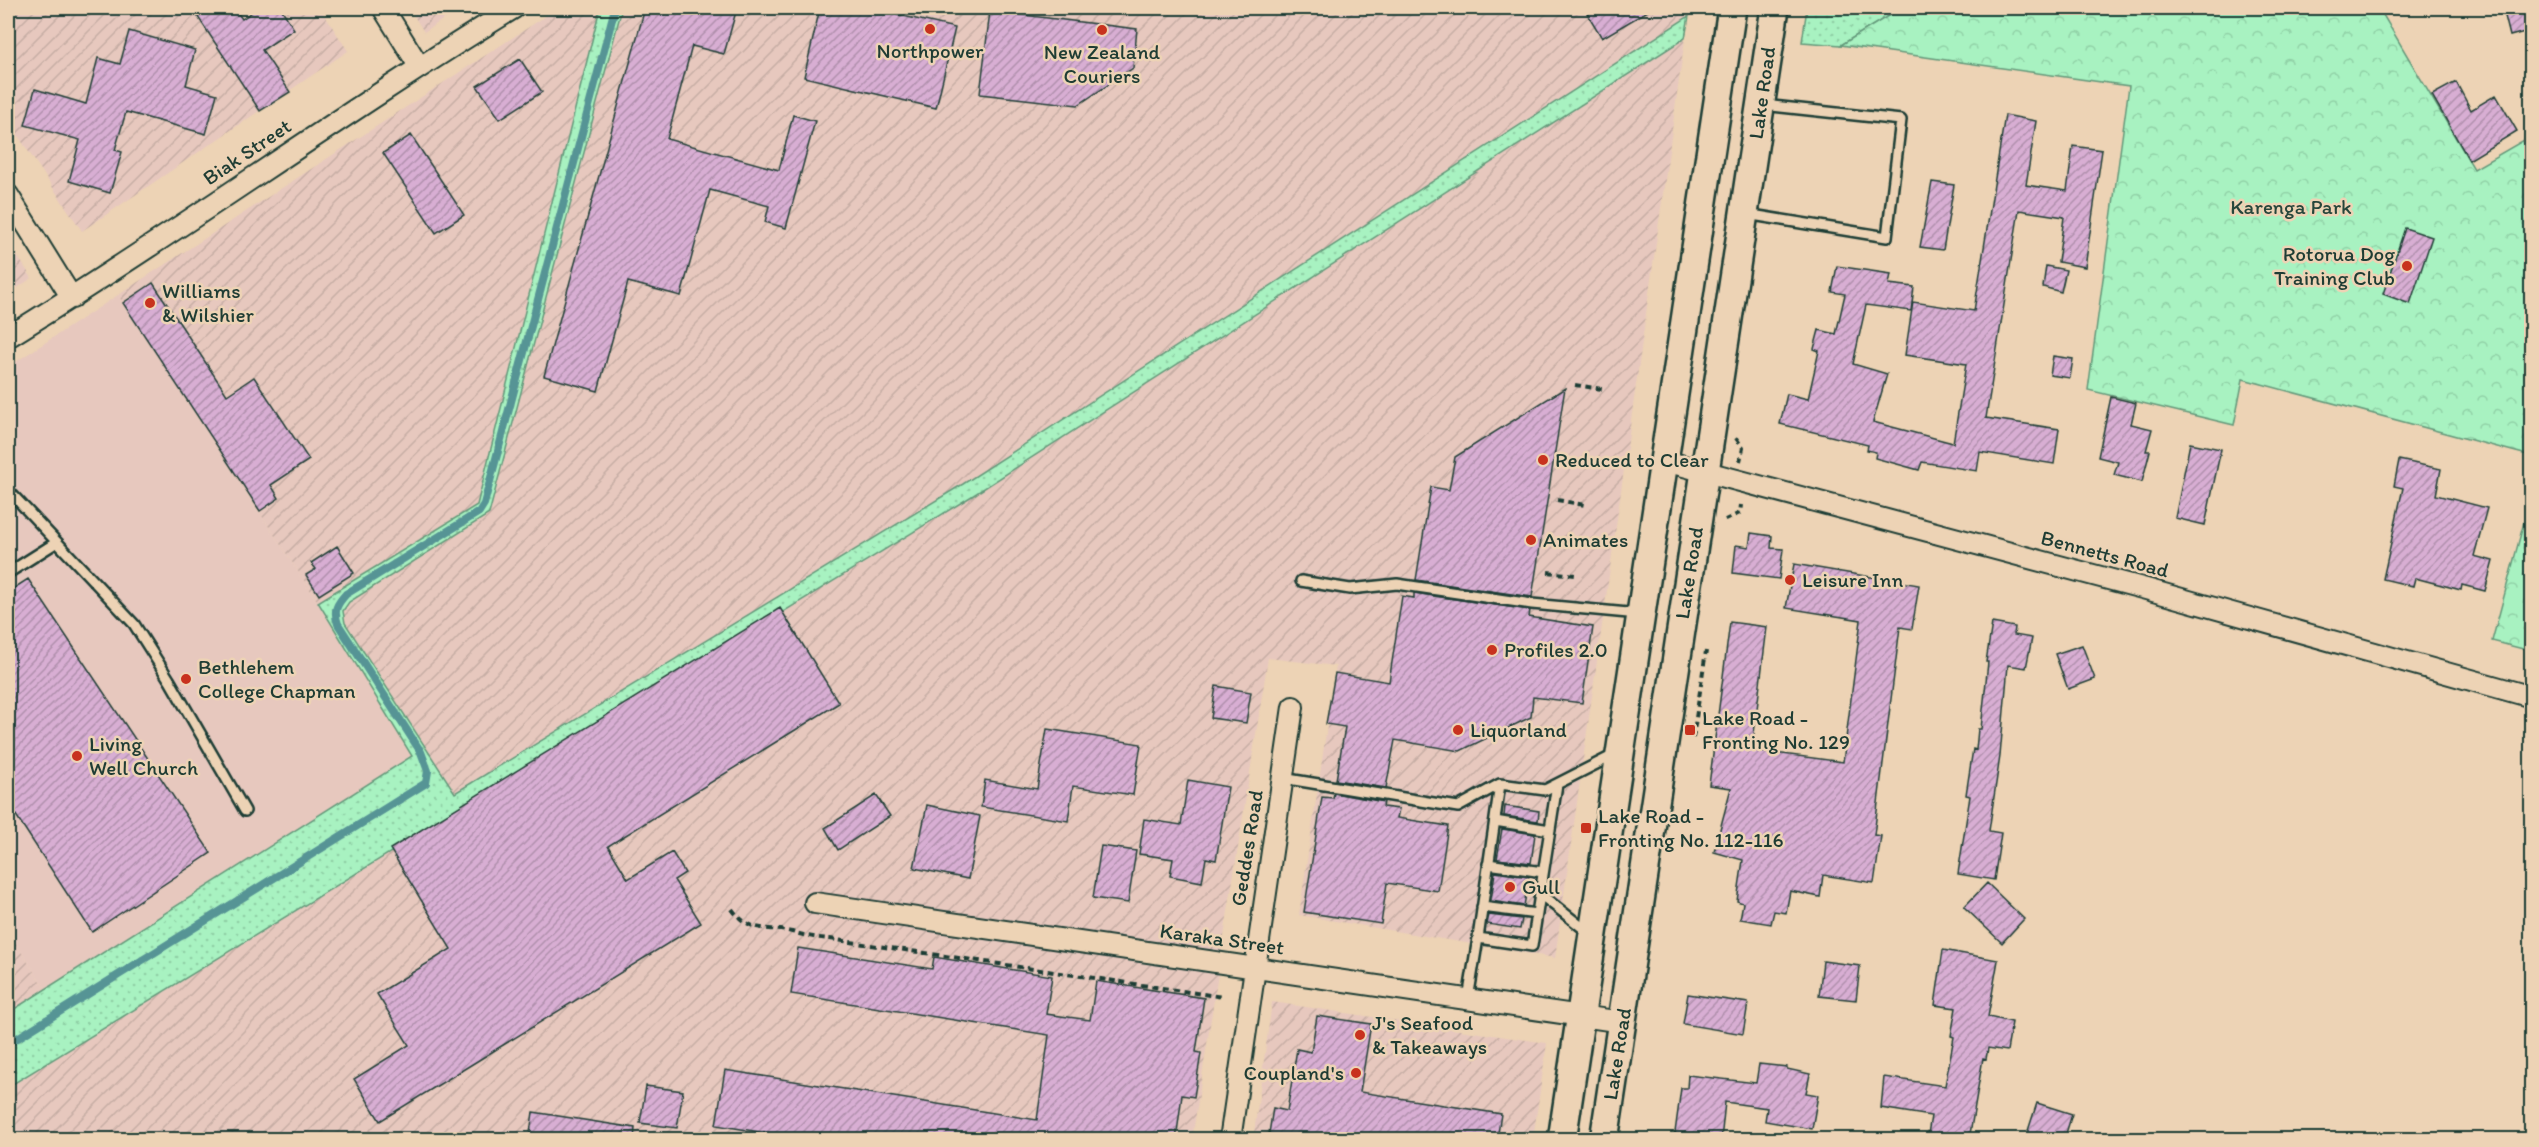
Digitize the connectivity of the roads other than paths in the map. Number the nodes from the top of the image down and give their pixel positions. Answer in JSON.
{"nodes":[{"id":1,"x":382,"y":8,"type":"edge"},
{"id":2,"x":514,"y":8,"type":"edge"},
{"id":3,"x":1732,"y":8,"type":"edge"},
{"id":4,"x":1775,"y":8,"type":"edge"},
{"id":5,"x":419,"y":66,"type":"junction"},
{"id":6,"x":1760,"y":105,"type":"junction"},
{"id":7,"x":8,"y":195,"type":"edge"},
{"id":8,"x":1744,"y":214,"type":"junction"},
{"id":9,"x":72,"y":298,"type":"junction"},
{"id":10,"x":8,"y":337,"type":"edge"},
{"id":11,"x":1665,"y":462,"type":"junction"},
{"id":12,"x":1705,"y":473,"type":"junction"},
{"id":13,"x":10,"y":495,"type":"edge"},
{"id":14,"x":57,"y":542,"type":"junction"},
{"id":15,"x":8,"y":573,"type":"edge"},
{"id":16,"x":1301,"y":581,"type":"dead end"},
{"id":17,"x":1641,"y":614,"type":"junction"},
{"id":18,"x":2532,"y":697,"type":"edge"},
{"id":19,"x":1293,"y":707,"type":"dead end"},
{"id":20,"x":1620,"y":752,"type":"junction"},
{"id":21,"x":1282,"y":778,"type":"junction"},
{"id":22,"x":1500,"y":784,"type":"junction"},
{"id":23,"x":1557,"y":784,"type":"junction"},
{"id":24,"x":245,"y":811,"type":"dead end"},
{"id":25,"x":1495,"y":821,"type":"junction"},
{"id":26,"x":1550,"y":830,"type":"junction"},
{"id":27,"x":1488,"y":864,"type":"junction"},
{"id":28,"x":1543,"y":872,"type":"junction"},
{"id":29,"x":1540,"y":894,"type":"junction"},
{"id":30,"x":815,"y":903,"type":"dead end"},
{"id":31,"x":1482,"y":907,"type":"junction"},
{"id":32,"x":1537,"y":914,"type":"junction"},
{"id":33,"x":1593,"y":935,"type":"junction"},
{"id":34,"x":1478,"y":938,"type":"junction"},
{"id":35,"x":1254,"y":968,"type":"junction"},
{"id":36,"x":1468,"y":999,"type":"junction"},
{"id":37,"x":1581,"y":1016,"type":"junction"},
{"id":38,"x":1622,"y":1022,"type":"junction"},
{"id":39,"x":1230,"y":1140,"type":"edge"},
{"id":40,"x":1562,"y":1140,"type":"edge"},
{"id":41,"x":1604,"y":1140,"type":"edge"}],
"edges":[{"from":1,"to":5,"type":"street"},
{"from":2,"to":5,"type":"street","name":"Biak Street"},
{"from":3,"to":11,"type":"main road","name":"Lake Road"},
{"from":4,"to":6,"type":"main road","name":"Lake Road"},
{"from":5,"to":9,"type":"street","name":"Biak Street"},
{"from":6,"to":8,"type":"main road","name":"Lake Road"},
{"from":6,"to":8,"type":"lane"},
{"from":7,"to":9,"type":"street"},
{"from":8,"to":12,"type":"main road","name":"Lake Road"},
{"from":9,"to":10,"type":"street","name":"Biak Street"},
{"from":11,"to":12,"type":"street","name":"Bennetts Road"},
{"from":11,"to":17,"type":"main road","name":"Lake Road"},
{"from":12,"to":18,"type":"street","name":"Bennetts Road"},
{"from":12,"to":38,"type":"main road","name":"Lake Road"},
{"from":13,"to":14,"type":"lane"},
{"from":14,"to":15,"type":"lane"},
{"from":14,"to":24,"type":"lane"},
{"from":16,"to":17,"type":"lane"},
{"from":17,"to":20,"type":"main road","name":"Lake Road"},
{"from":19,"to":21,"type":"street","name":"Geddes Road"},
{"from":20,"to":23,"type":"lane"},
{"from":20,"to":33,"type":"main road","name":"Lake Road"},
{"from":21,"to":22,"type":"lane"},
{"from":21,"to":35,"type":"street","name":"Geddes Road"},
{"from":22,"to":23,"type":"lane"},
{"from":22,"to":25,"type":"lane"},
{"from":23,"to":26,"type":"lane"},
{"from":25,"to":26,"type":"lane"},
{"from":25,"to":27,"type":"lane"},
{"from":26,"to":28,"type":"lane"},
{"from":27,"to":28,"type":"lane"},
{"from":27,"to":31,"type":"lane"},
{"from":28,"to":29,"type":"lane"},
{"from":29,"to":32,"type":"lane"},
{"from":29,"to":33,"type":"lane"},
{"from":30,"to":35,"type":"street","name":"Karaka Street"},
{"from":31,"to":32,"type":"lane"},
{"from":31,"to":34,"type":"lane"},
{"from":32,"to":34,"type":"lane"},
{"from":33,"to":37,"type":"main road","name":"Lake Road"},
{"from":34,"to":36,"type":"lane"},
{"from":35,"to":36,"type":"street","name":"Karaka Street"},
{"from":35,"to":39,"type":"street","name":"Geddes Road"},
{"from":36,"to":37,"type":"street","name":"Karaka Street"},
{"from":37,"to":38,"type":"street","name":"Karaka Street"},
{"from":37,"to":40,"type":"main road","name":"Lake Road"},
{"from":38,"to":41,"type":"main road","name":"Lake Road"}]}
